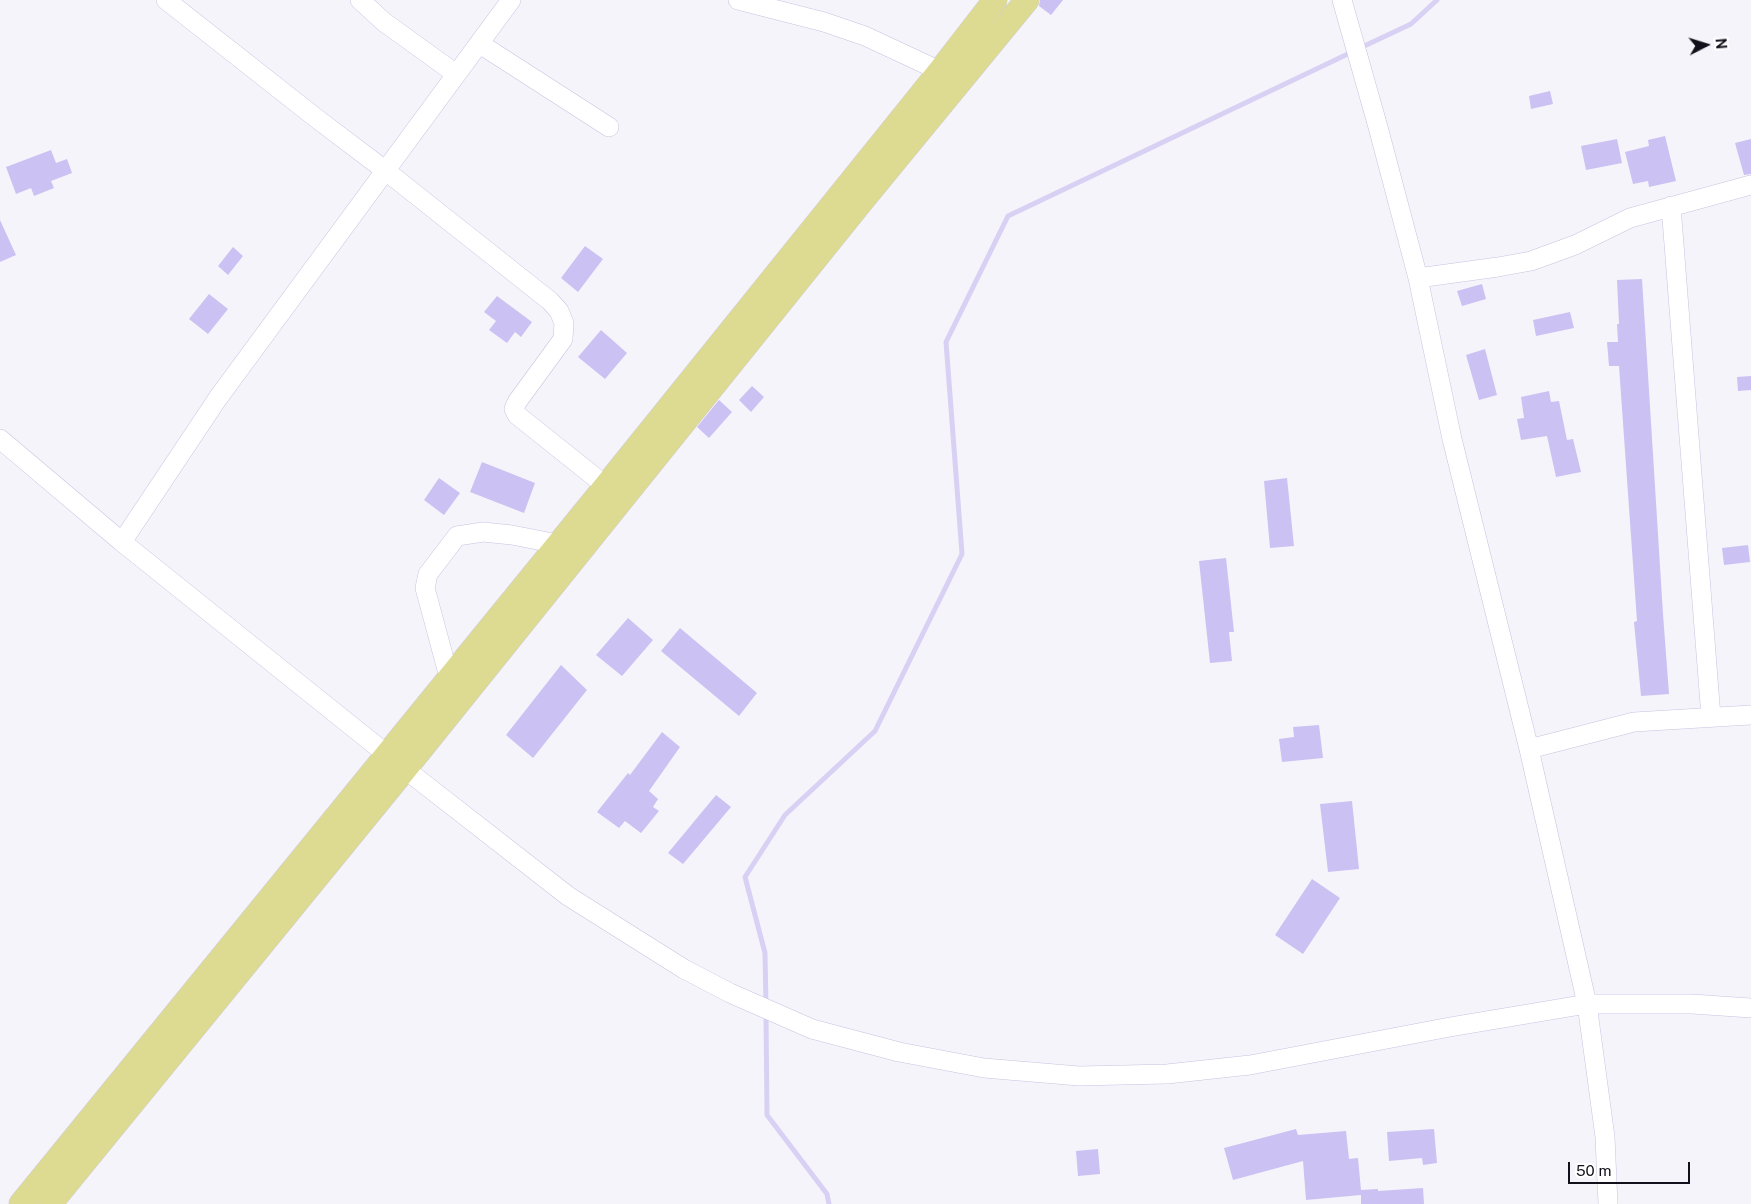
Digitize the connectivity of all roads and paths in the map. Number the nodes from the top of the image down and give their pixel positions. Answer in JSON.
{"nodes":[{"id":1,"x":166,"y":0,"type":"edge"},
{"id":2,"x":360,"y":0,"type":"edge"},
{"id":3,"x":511,"y":0,"type":"edge"},
{"id":4,"x":738,"y":0,"type":"edge"},
{"id":5,"x":995,"y":0,"type":"edge"},
{"id":6,"x":1027,"y":0,"type":"edge"},
{"id":7,"x":1342,"y":0,"type":"edge"},
{"id":8,"x":480,"y":44,"type":"junction"},
{"id":9,"x":940,"y":71,"type":"junction"},
{"id":10,"x":456,"y":74,"type":"junction"},
{"id":11,"x":609,"y":127,"type":"dead end"},
{"id":12,"x":386,"y":171,"type":"junction"},
{"id":13,"x":1751,"y":185,"type":"edge"},
{"id":14,"x":1671,"y":206,"type":"junction"},
{"id":15,"x":1418,"y":278,"type":"junction"},
{"id":16,"x":0,"y":439,"type":"edge"},
{"id":17,"x":606,"y":486,"type":"junction"},
{"id":18,"x":122,"y":542,"type":"junction"},
{"id":19,"x":558,"y":544,"type":"junction"},
{"id":20,"x":449,"y":677,"type":"junction"},
{"id":21,"x":1751,"y":715,"type":"edge"},
{"id":22,"x":1711,"y":717,"type":"junction"},
{"id":23,"x":1529,"y":749,"type":"junction"},
{"id":24,"x":387,"y":754,"type":"junction"},
{"id":25,"x":405,"y":769,"type":"junction"},
{"id":26,"x":1587,"y":1004,"type":"junction"},
{"id":27,"x":1751,"y":1008,"type":"edge"},
{"id":28,"x":21,"y":1204,"type":"edge"},
{"id":29,"x":50,"y":1204,"type":"edge"},
{"id":30,"x":1608,"y":1204,"type":"edge"}],
"edges":[{"from":1,"to":12,"type":"street"},
{"from":2,"to":10,"type":"street"},
{"from":3,"to":8,"type":"street"},
{"from":4,"to":9,"type":"street"},
{"from":5,"to":9,"type":"main road"},
{"from":6,"to":25,"type":"main road"},
{"from":7,"to":15,"type":"street"},
{"from":8,"to":10,"type":"street"},
{"from":8,"to":11,"type":"street"},
{"from":9,"to":17,"type":"main road"},
{"from":10,"to":12,"type":"street"},
{"from":12,"to":17,"type":"street"},
{"from":12,"to":18,"type":"street"},
{"from":13,"to":14,"type":"street"},
{"from":14,"to":15,"type":"street"},
{"from":14,"to":22,"type":"street"},
{"from":15,"to":23,"type":"street"},
{"from":16,"to":18,"type":"street"},
{"from":17,"to":19,"type":"main road"},
{"from":18,"to":24,"type":"street"},
{"from":19,"to":20,"type":"main road"},
{"from":19,"to":20,"type":"street"},
{"from":20,"to":24,"type":"main road"},
{"from":21,"to":22,"type":"street"},
{"from":22,"to":23,"type":"street"},
{"from":23,"to":26,"type":"street"},
{"from":24,"to":25,"type":"street"},
{"from":24,"to":28,"type":"main road"},
{"from":25,"to":26,"type":"street"},
{"from":25,"to":29,"type":"main road"},
{"from":26,"to":27,"type":"street"},
{"from":26,"to":30,"type":"street"}]}
